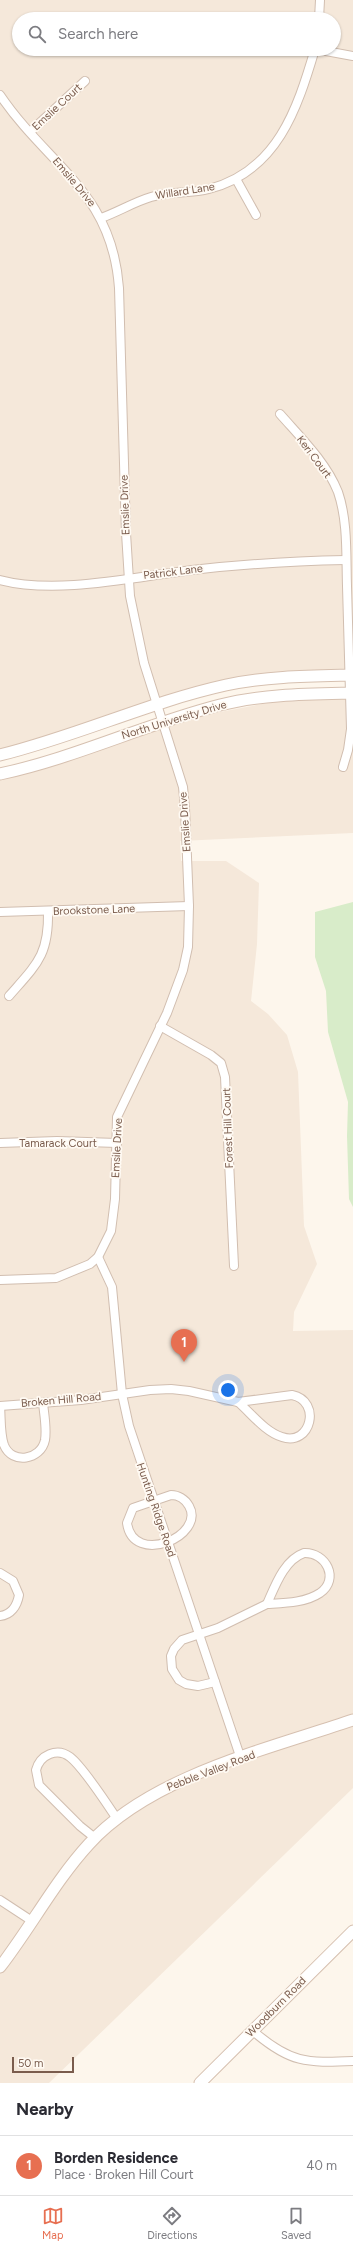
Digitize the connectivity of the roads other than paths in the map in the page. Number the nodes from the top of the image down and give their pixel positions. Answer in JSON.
{"nodes":[{"id":1,"x":320,"y":0,"type":"edge"},
{"id":2,"x":320,"y":12,"type":"edge"},
{"id":3,"x":341,"y":54,"type":"edge"},
{"id":4,"x":313,"y":56,"type":"edge"},
{"id":5,"x":353,"y":56,"type":"edge"},
{"id":6,"x":85,"y":81,"type":"dead end"},
{"id":7,"x":0,"y":95,"type":"edge"},
{"id":8,"x":30,"y":132,"type":"junction"},
{"id":9,"x":236,"y":179,"type":"junction"},
{"id":10,"x":256,"y":215,"type":"dead end"},
{"id":11,"x":101,"y":218,"type":"junction"},
{"id":12,"x":280,"y":414,"type":"dead end"},
{"id":13,"x":346,"y":560,"type":"junction"},
{"id":14,"x":128,"y":578,"type":"junction"},
{"id":15,"x":0,"y":580,"type":"edge"},
{"id":16,"x":351,"y":675,"type":"edge"},
{"id":17,"x":352,"y":693,"type":"edge"},
{"id":18,"x":157,"y":706,"type":"junction"},
{"id":19,"x":162,"y":722,"type":"junction"},
{"id":20,"x":0,"y":755,"type":"edge"},
{"id":21,"x":343,"y":767,"type":"dead end"},
{"id":22,"x":0,"y":774,"type":"edge"},
{"id":23,"x":189,"y":906,"type":"junction"},
{"id":24,"x":48,"y":911,"type":"junction"},
{"id":25,"x":0,"y":912,"type":"edge"},
{"id":26,"x":188,"y":947,"type":"joint"},
{"id":27,"x":9,"y":996,"type":"dead end"},
{"id":28,"x":160,"y":1026,"type":"junction"},
{"id":29,"x":0,"y":1143,"type":"edge"},
{"id":30,"x":116,"y":1143,"type":"junction"},
{"id":31,"x":98,"y":1257,"type":"junction"},
{"id":32,"x":234,"y":1266,"type":"dead end"},
{"id":33,"x":0,"y":1280,"type":"edge"},
{"id":34,"x":122,"y":1394,"type":"junction"},
{"id":35,"x":238,"y":1402,"type":"junction"},
{"id":36,"x":43,"y":1403,"type":"junction"},
{"id":37,"x":0,"y":1406,"type":"edge"},
{"id":38,"x":153,"y":1500,"type":"junction"},
{"id":39,"x":167,"y":1540,"type":"junction"},
{"id":40,"x":0,"y":1573,"type":"edge"},
{"id":41,"x":267,"y":1604,"type":"junction"},
{"id":42,"x":0,"y":1616,"type":"edge"},
{"id":43,"x":199,"y":1634,"type":"junction"},
{"id":44,"x":215,"y":1682,"type":"junction"},
{"id":45,"x":353,"y":1720,"type":"edge"},
{"id":46,"x":241,"y":1758,"type":"junction"},
{"id":47,"x":117,"y":1819,"type":"junction"},
{"id":48,"x":95,"y":1838,"type":"junction"},
{"id":49,"x":0,"y":1900,"type":"edge"},
{"id":50,"x":32,"y":1921,"type":"junction"},
{"id":51,"x":353,"y":1931,"type":"edge"},
{"id":52,"x":0,"y":1967,"type":"edge"},
{"id":53,"x":253,"y":2031,"type":"junction"},
{"id":54,"x":353,"y":2061,"type":"edge"},
{"id":55,"x":200,"y":2083,"type":"edge"}],
"edges":[{"from":1,"to":2,"type":"street"},
{"from":3,"to":5,"type":"street"},
{"from":4,"to":9,"type":"street","name":"Willard Lane"},
{"from":6,"to":8,"type":"street","name":"Emslie Court"},
{"from":7,"to":8,"type":"street","name":"Emslie Drive"},
{"from":8,"to":11,"type":"street","name":"Emslie Drive"},
{"from":9,"to":10,"type":"street"},
{"from":9,"to":11,"type":"street","name":"Willard Lane"},
{"from":11,"to":14,"type":"street","name":"Emslie Drive"},
{"from":12,"to":13,"type":"street","name":"Keri Court"},
{"from":13,"to":14,"type":"street","name":"Patrick Lane"},
{"from":13,"to":16,"type":"street","name":"Keri Court"},
{"from":14,"to":15,"type":"street","name":"Patrick Lane"},
{"from":14,"to":18,"type":"street","name":"Emslie Drive"},
{"from":16,"to":17,"type":"street","name":"Keri Court"},
{"from":16,"to":18,"type":"street","name":"North University Drive"},
{"from":17,"to":19,"type":"street","name":"North University Drive"},
{"from":17,"to":21,"type":"street","name":"Keri Court"},
{"from":18,"to":19,"type":"street","name":"Emslie Drive"},
{"from":18,"to":20,"type":"street","name":"North University Drive"},
{"from":19,"to":22,"type":"street","name":"North University Drive"},
{"from":19,"to":23,"type":"street","name":"Emslie Drive"},
{"from":23,"to":24,"type":"street","name":"Brookstone Lane"},
{"from":23,"to":26,"type":"street","name":"Emslie Drive"},
{"from":24,"to":25,"type":"street","name":"Brookstone Lane"},
{"from":24,"to":27,"type":"street"},
{"from":26,"to":28,"type":"street","name":"Emsile Drive"},
{"from":28,"to":30,"type":"street","name":"Emsile Drive"},
{"from":28,"to":32,"type":"street","name":"Forest Hill Court"},
{"from":29,"to":30,"type":"street","name":"Tamarack Court"},
{"from":30,"to":31,"type":"street","name":"Emsile Drive"},
{"from":31,"to":33,"type":"street"},
{"from":31,"to":34,"type":"street","name":"Hunting Ridge Road"},
{"from":34,"to":35,"type":"street","name":"Broken Hill Road"},
{"from":34,"to":36,"type":"street","name":"Broken Hill Road"},
{"from":34,"to":38,"type":"street","name":"Hunting Ridge Road"},
{"from":35,"to":35,"type":"street"},
{"from":36,"to":37,"type":"street","name":"Broken Hill Road"},
{"from":36,"to":37,"type":"street"},
{"from":38,"to":39,"type":"street","name":"Hunting Ridge Road"},
{"from":38,"to":39,"type":"street"},
{"from":38,"to":39,"type":"street"},
{"from":39,"to":43,"type":"street","name":"Hunting Ridge Road"},
{"from":40,"to":42,"type":"street"},
{"from":41,"to":41,"type":"street"},
{"from":41,"to":43,"type":"street"},
{"from":43,"to":44,"type":"street","name":"Hunting Ridge Road"},
{"from":43,"to":44,"type":"street"},
{"from":44,"to":46,"type":"street","name":"Hunting Ridge Road"},
{"from":45,"to":46,"type":"street","name":"Pebble Valley Road"},
{"from":46,"to":47,"type":"street","name":"Pebble Valley Road"},
{"from":47,"to":48,"type":"street","name":"Pebble Valley Road"},
{"from":47,"to":48,"type":"street"},
{"from":48,"to":50,"type":"street","name":"Pebble Valley Road"},
{"from":49,"to":50,"type":"street"},
{"from":50,"to":52,"type":"street","name":"Pebble Valley Road"},
{"from":51,"to":53,"type":"street","name":"Woodburn Road"},
{"from":53,"to":54,"type":"street"},
{"from":53,"to":55,"type":"street","name":"Woodburn Road"}]}
